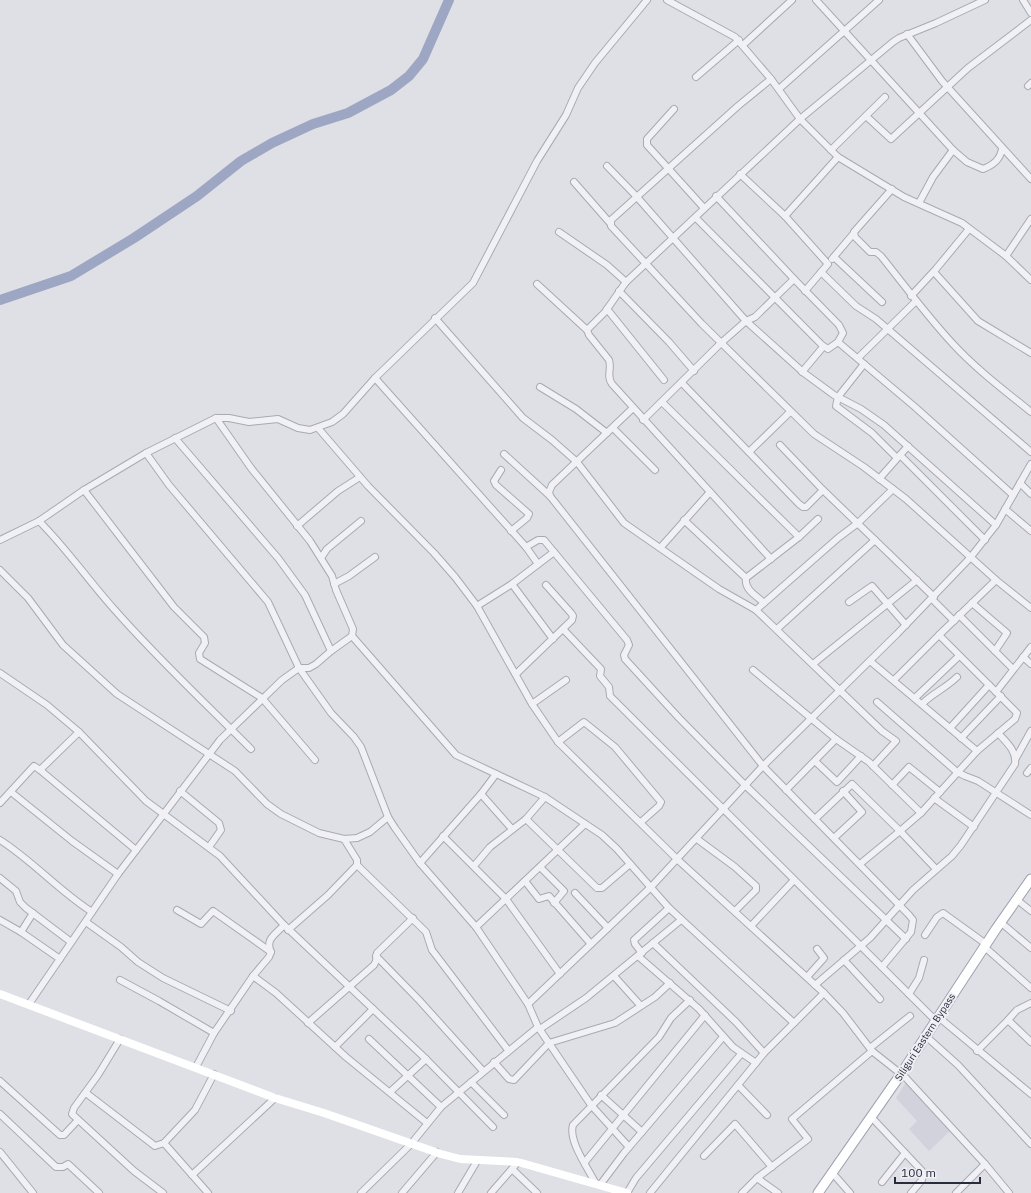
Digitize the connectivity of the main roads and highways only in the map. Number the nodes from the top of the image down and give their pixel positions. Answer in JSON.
{"nodes":[{"id":1,"x":1031,"y":879,"type":"edge"},
{"id":2,"x":1031,"y":888,"type":"edge"},
{"id":3,"x":987,"y":947,"type":"junction"},
{"id":4,"x":939,"y":1021,"type":"junction"},
{"id":5,"x":903,"y":1075,"type":"junction"},
{"id":6,"x":818,"y":1193,"type":"edge"},
{"id":7,"x":825,"y":1193,"type":"edge"}],
"edges":[{"from":1,"to":3,"type":"main road","name":"Siliguri Eastern Bypass"},
{"from":2,"to":3,"type":"main road","name":"Siliguri Eastern Bypass"},
{"from":3,"to":4,"type":"main road","name":"Siliguri Eastern Bypass"},
{"from":4,"to":5,"type":"main road","name":"Siliguri Eastern Bypass"},
{"from":4,"to":5,"type":"main road","name":"Siliguri Eastern Bypass"},
{"from":5,"to":6,"type":"main road","name":"Siliguri Eastern Bypass"},
{"from":5,"to":7,"type":"main road","name":"Siliguri Eastern Bypass"}]}
